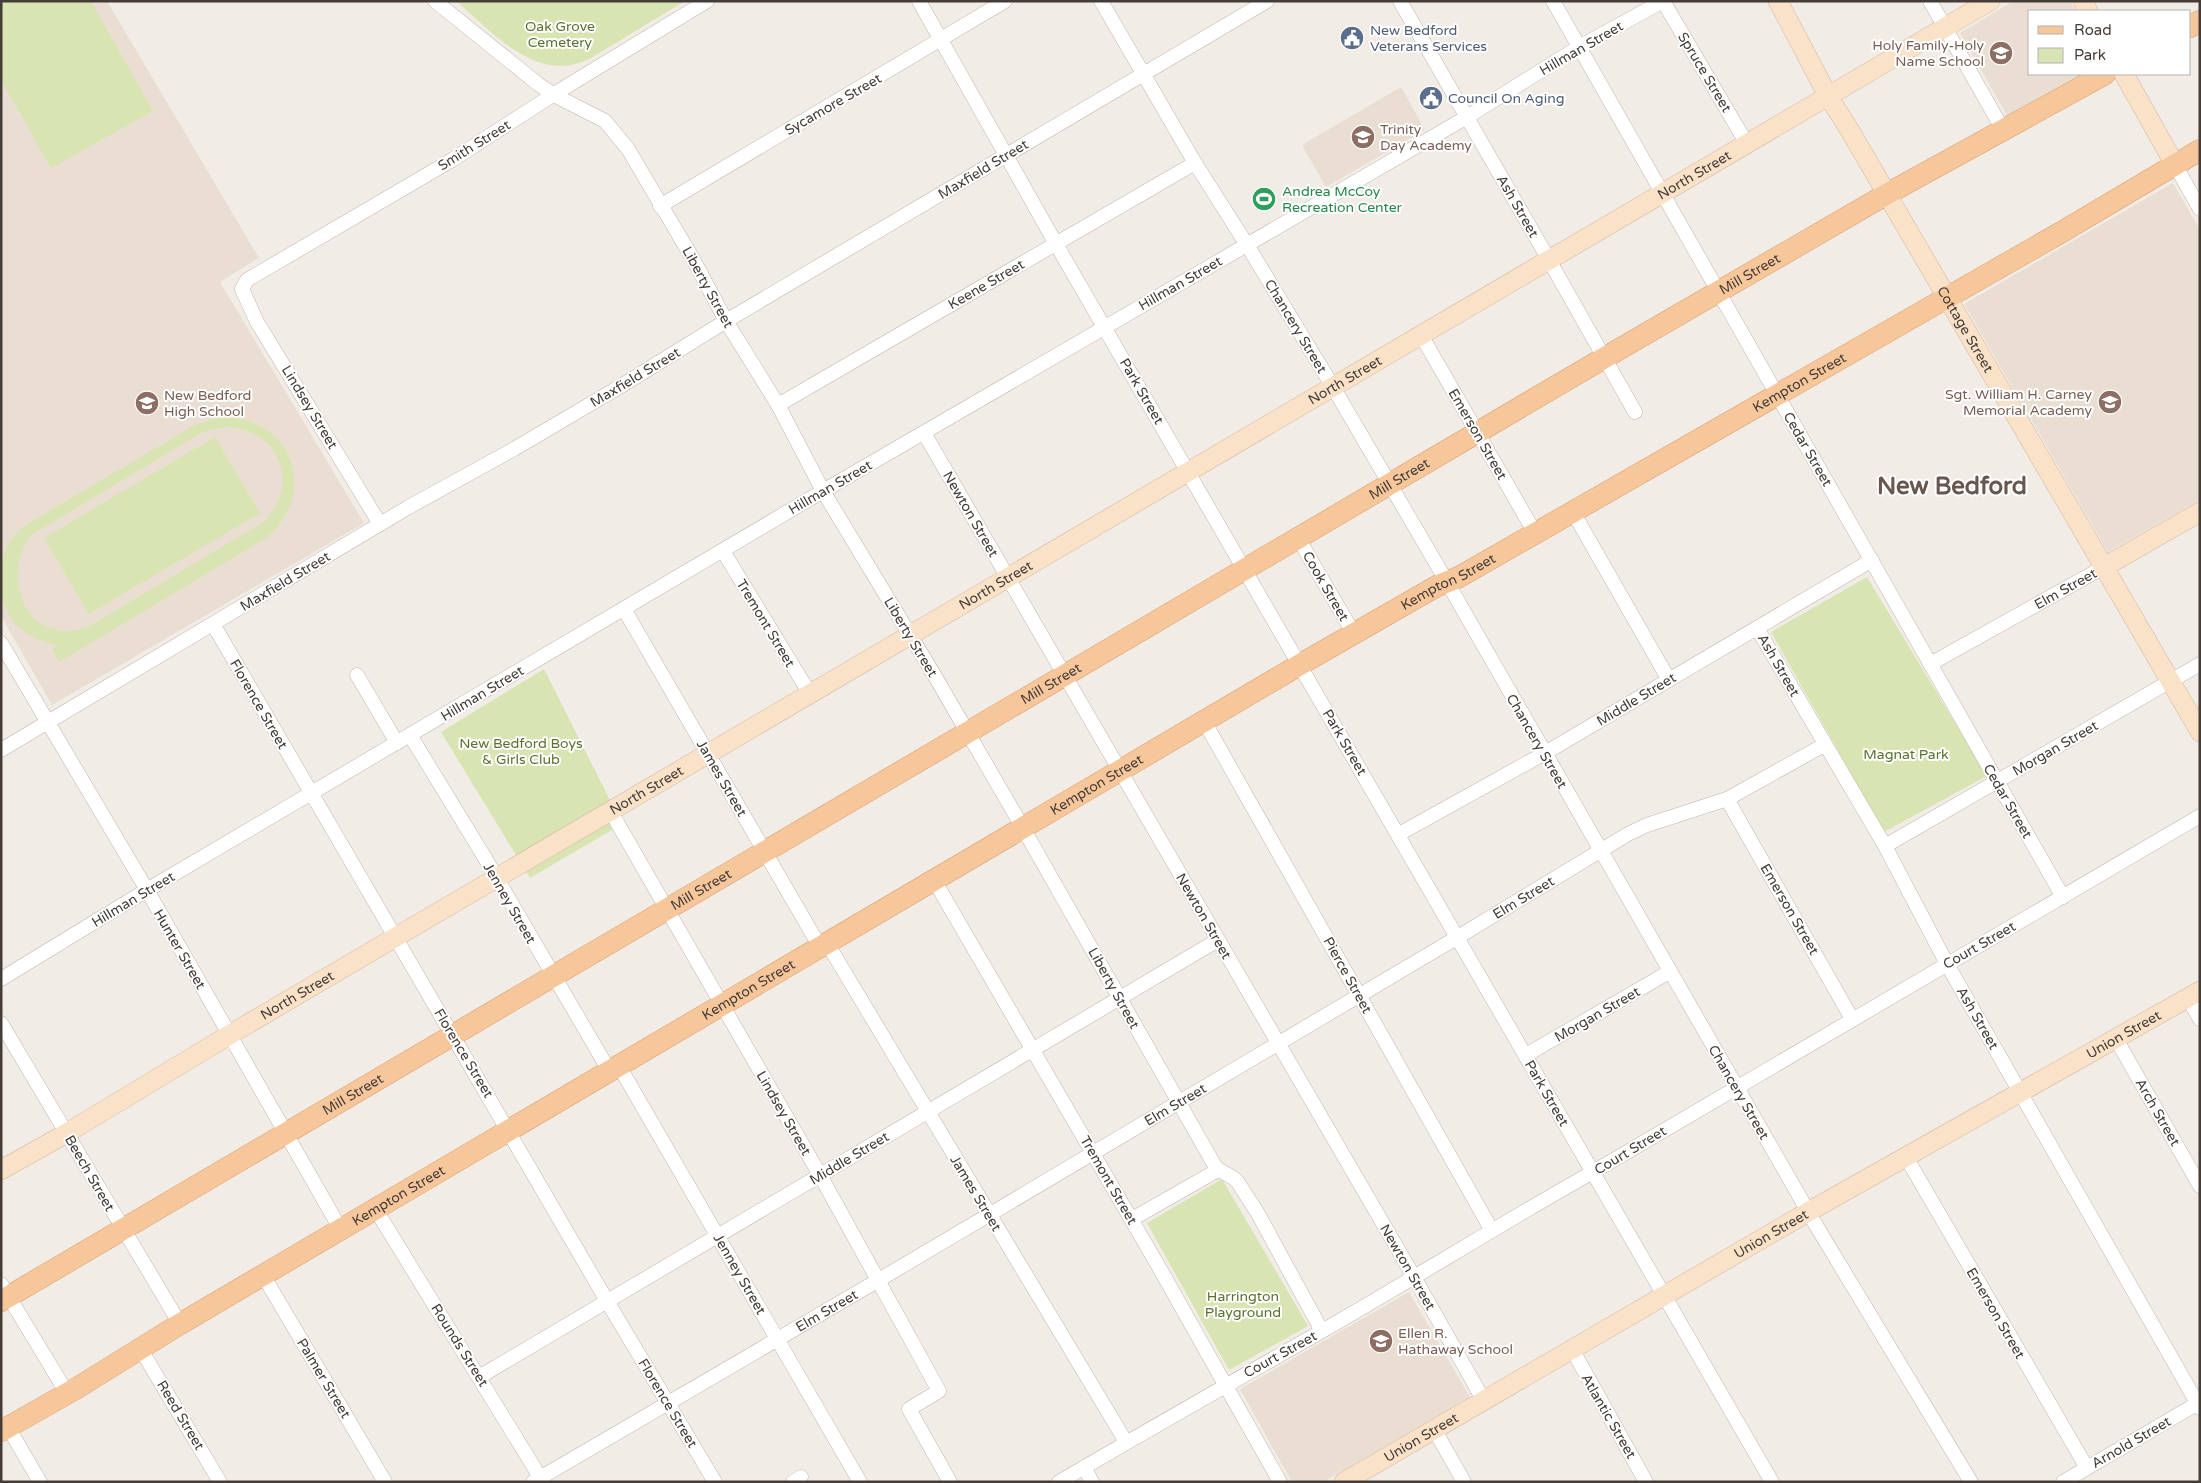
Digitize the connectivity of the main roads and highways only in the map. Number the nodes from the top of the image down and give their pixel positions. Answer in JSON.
{"nodes":[{"id":1,"x":2103,"y":75,"type":"edge"},
{"id":2,"x":2200,"y":150,"type":"edge"},
{"id":3,"x":4,"y":1294,"type":"edge"},
{"id":4,"x":5,"y":1429,"type":"edge"}],
"edges":[{"from":1,"to":3,"type":"main road","name":"Mill Street"},
{"from":2,"to":4,"type":"main road","name":"Kempton Street"}]}
